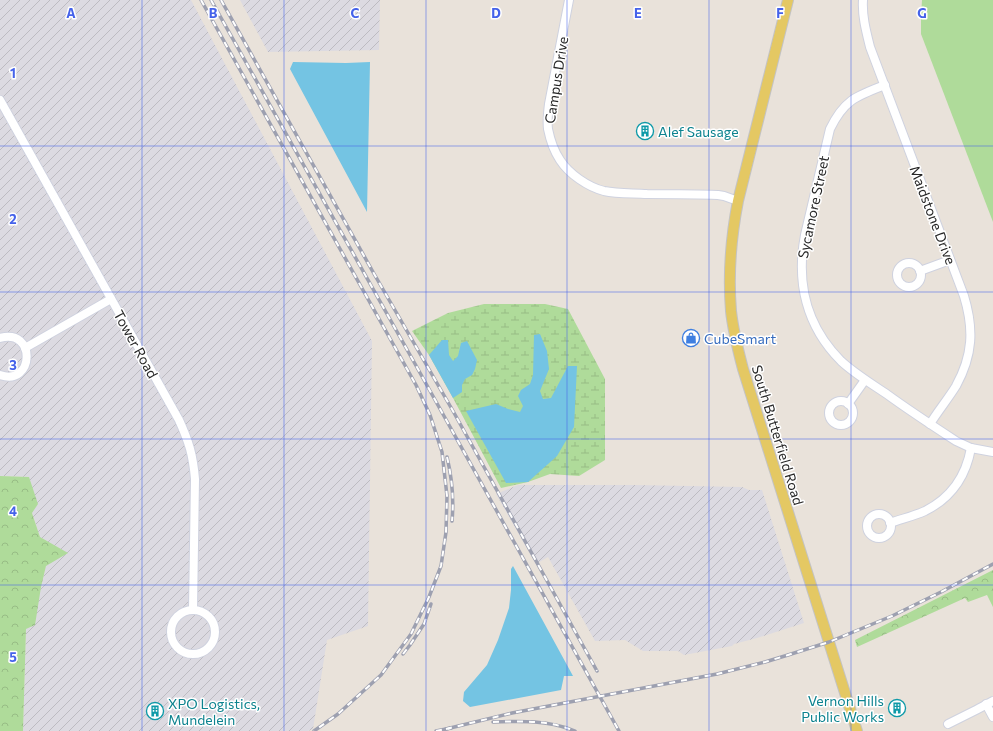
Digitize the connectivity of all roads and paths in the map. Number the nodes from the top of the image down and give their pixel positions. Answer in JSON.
{"nodes":[{"id":1,"x":569,"y":0,"type":"edge"},
{"id":2,"x":788,"y":0,"type":"edge"},
{"id":3,"x":863,"y":0,"type":"edge"},
{"id":4,"x":885,"y":85,"type":"junction"},
{"id":5,"x":0,"y":100,"type":"edge"},
{"id":6,"x":738,"y":200,"type":"junction"},
{"id":7,"x":950,"y":260,"type":"junction"},
{"id":8,"x":920,"y":271,"type":"dead end"},
{"id":9,"x":111,"y":299,"type":"junction"},
{"id":10,"x":0,"y":338,"type":"edge"},
{"id":11,"x":25,"y":348,"type":"junction"},
{"id":12,"x":0,"y":375,"type":"edge"},
{"id":13,"x":865,"y":380,"type":"junction"},
{"id":14,"x":848,"y":404,"type":"dead end"},
{"id":15,"x":930,"y":424,"type":"junction"},
{"id":16,"x":971,"y":448,"type":"junction"},
{"id":17,"x":993,"y":452,"type":"edge"},
{"id":18,"x":890,"y":523,"type":"dead end"},
{"id":19,"x":193,"y":610,"type":"junction"},
{"id":20,"x":990,"y":702,"type":"edge"},
{"id":21,"x":993,"y":717,"type":"edge"},
{"id":22,"x":948,"y":724,"type":"dead end"},
{"id":23,"x":857,"y":731,"type":"edge"}],
"edges":[{"from":1,"to":6,"type":"street","name":"Campus Drive"},
{"from":2,"to":6,"type":"main road","name":"South Butterfield Road"},
{"from":3,"to":4,"type":"street","name":"Maidstone Drive"},
{"from":4,"to":7,"type":"street","name":"Maidstone Drive"},
{"from":4,"to":13,"type":"street","name":"Sycamore Street"},
{"from":5,"to":9,"type":"street","name":"Tower Road"},
{"from":6,"to":23,"type":"main road","name":"South Butterfield Road"},
{"from":7,"to":8,"type":"street"},
{"from":7,"to":15,"type":"street","name":"Maidstone Drive"},
{"from":9,"to":11,"type":"street"},
{"from":9,"to":19,"type":"street","name":"Tower Road"},
{"from":10,"to":11,"type":"street"},
{"from":11,"to":12,"type":"street"},
{"from":13,"to":14,"type":"street"},
{"from":13,"to":15,"type":"street","name":"Sycamore Street"},
{"from":15,"to":16,"type":"street","name":"Sycamore Street"},
{"from":16,"to":17,"type":"street","name":"Sycamore Street"},
{"from":16,"to":18,"type":"street"},
{"from":19,"to":19,"type":"street"},
{"from":20,"to":21,"type":"street"},
{"from":20,"to":22,"type":"street"}]}
